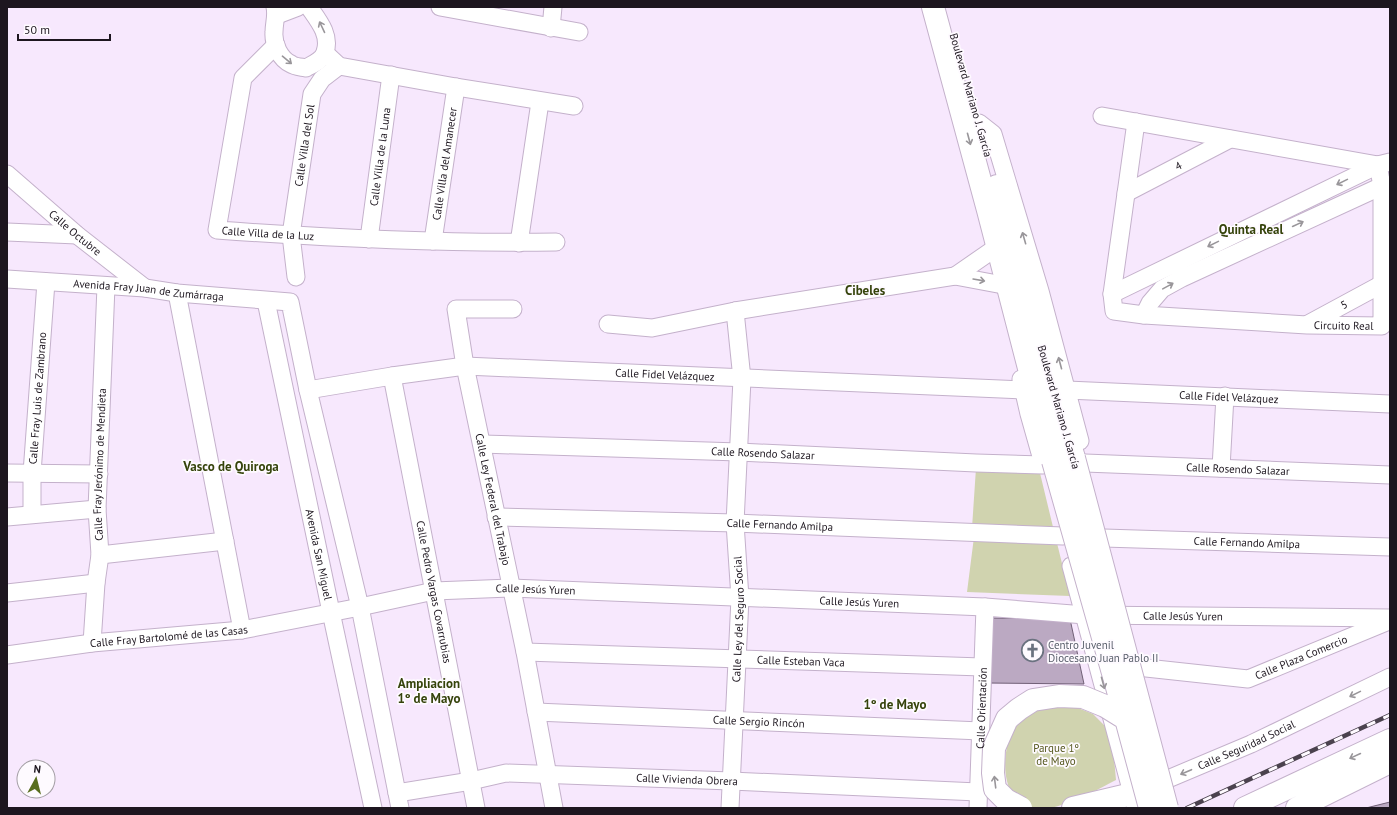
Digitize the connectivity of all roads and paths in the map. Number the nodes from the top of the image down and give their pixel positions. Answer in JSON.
{"nodes":[{"id":1,"x":298,"y":7,"type":"edge"},
{"id":2,"x":309,"y":7,"type":"edge"},
{"id":3,"x":440,"y":7,"type":"edge"},
{"id":4,"x":553,"y":7,"type":"edge"},
{"id":5,"x":933,"y":7,"type":"edge"},
{"id":6,"x":946,"y":7,"type":"edge"},
{"id":7,"x":276,"y":11,"type":"edge"},
{"id":8,"x":551,"y":28,"type":"junction"},
{"id":9,"x":579,"y":32,"type":"dead end"},
{"id":10,"x":276,"y":45,"type":"junction"},
{"id":11,"x":325,"y":53,"type":"junction"},
{"id":12,"x":339,"y":66,"type":"junction"},
{"id":13,"x":390,"y":75,"type":"junction"},
{"id":14,"x":456,"y":87,"type":"junction"},
{"id":15,"x":540,"y":102,"type":"junction"},
{"id":16,"x":574,"y":106,"type":"dead end"},
{"id":17,"x":1102,"y":116,"type":"dead end"},
{"id":18,"x":1136,"y":122,"type":"junction"},
{"id":19,"x":979,"y":123,"type":"junction"},
{"id":20,"x":1230,"y":138,"type":"junction"},
{"id":21,"x":1384,"y":163,"type":"edge"},
{"id":22,"x":7,"y":174,"type":"edge"},
{"id":23,"x":1386,"y":185,"type":"edge"},
{"id":24,"x":1126,"y":193,"type":"junction"},
{"id":25,"x":988,"y":210,"type":"junction"},
{"id":26,"x":1255,"y":224,"type":"junction"},
{"id":27,"x":7,"y":232,"type":"edge"},
{"id":28,"x":77,"y":235,"type":"junction"},
{"id":29,"x":291,"y":236,"type":"junction"},
{"id":30,"x":369,"y":239,"type":"junction"},
{"id":31,"x":433,"y":241,"type":"junction"},
{"id":32,"x":1262,"y":241,"type":"junction"},
{"id":33,"x":556,"y":242,"type":"dead end"},
{"id":34,"x":520,"y":243,"type":"junction"},
{"id":35,"x":994,"y":249,"type":"junction"},
{"id":36,"x":955,"y":276,"type":"junction"},
{"id":37,"x":296,"y":277,"type":"dead end"},
{"id":38,"x":7,"y":279,"type":"edge"},
{"id":39,"x":46,"y":282,"type":"junction"},
{"id":40,"x":1382,"y":284,"type":"junction"},
{"id":41,"x":1002,"y":285,"type":"junction"},
{"id":42,"x":106,"y":286,"type":"junction"},
{"id":43,"x":145,"y":288,"type":"junction"},
{"id":44,"x":177,"y":293,"type":"junction"},
{"id":45,"x":1112,"y":294,"type":"junction"},
{"id":46,"x":266,"y":301,"type":"junction"},
{"id":47,"x":513,"y":309,"type":"dead end"},
{"id":48,"x":735,"y":311,"type":"junction"},
{"id":49,"x":1144,"y":315,"type":"junction"},
{"id":50,"x":608,"y":324,"type":"dead end"},
{"id":51,"x":1307,"y":325,"type":"junction"},
{"id":52,"x":465,"y":366,"type":"junction"},
{"id":53,"x":392,"y":376,"type":"junction"},
{"id":54,"x":742,"y":379,"type":"junction"},
{"id":55,"x":308,"y":390,"type":"junction"},
{"id":56,"x":1023,"y":390,"type":"junction"},
{"id":57,"x":1067,"y":390,"type":"junction"},
{"id":58,"x":1225,"y":396,"type":"junction"},
{"id":59,"x":1390,"y":404,"type":"edge"},
{"id":60,"x":482,"y":444,"type":"junction"},
{"id":61,"x":739,"y":452,"type":"junction"},
{"id":62,"x":1080,"y":460,"type":"junction"},
{"id":63,"x":1048,"y":463,"type":"junction"},
{"id":64,"x":1221,"y":468,"type":"junction"},
{"id":65,"x":7,"y":473,"type":"edge"},
{"id":66,"x":32,"y":473,"type":"junction"},
{"id":67,"x":99,"y":474,"type":"junction"},
{"id":68,"x":1390,"y":475,"type":"edge"},
{"id":69,"x":97,"y":509,"type":"junction"},
{"id":70,"x":32,"y":514,"type":"junction"},
{"id":71,"x":7,"y":517,"type":"edge"},
{"id":72,"x":496,"y":517,"type":"junction"},
{"id":73,"x":735,"y":523,"type":"junction"},
{"id":74,"x":1063,"y":536,"type":"junction"},
{"id":75,"x":1104,"y":538,"type":"junction"},
{"id":76,"x":225,"y":541,"type":"junction"},
{"id":77,"x":1390,"y":547,"type":"edge"},
{"id":78,"x":100,"y":555,"type":"junction"},
{"id":79,"x":96,"y":583,"type":"junction"},
{"id":80,"x":510,"y":588,"type":"junction"},
{"id":81,"x":434,"y":591,"type":"junction"},
{"id":82,"x":7,"y":593,"type":"edge"},
{"id":83,"x":740,"y":598,"type":"junction"},
{"id":84,"x":360,"y":607,"type":"junction"},
{"id":85,"x":985,"y":608,"type":"junction"},
{"id":86,"x":331,"y":612,"type":"junction"},
{"id":87,"x":1085,"y":615,"type":"junction"},
{"id":88,"x":1125,"y":615,"type":"junction"},
{"id":89,"x":1390,"y":619,"type":"edge"},
{"id":90,"x":242,"y":630,"type":"junction"},
{"id":91,"x":92,"y":643,"type":"junction"},
{"id":92,"x":524,"y":652,"type":"junction"},
{"id":93,"x":7,"y":655,"type":"edge"},
{"id":94,"x":736,"y":659,"type":"junction"},
{"id":95,"x":982,"y":667,"type":"junction"},
{"id":96,"x":1137,"y":667,"type":"junction"},
{"id":97,"x":1390,"y":677,"type":"edge"},
{"id":98,"x":536,"y":712,"type":"junction"},
{"id":99,"x":1126,"y":719,"type":"junction"},
{"id":100,"x":734,"y":720,"type":"junction"},
{"id":101,"x":981,"y":731,"type":"junction"},
{"id":102,"x":1390,"y":740,"type":"edge"},
{"id":103,"x":1390,"y":762,"type":"edge"},
{"id":104,"x":547,"y":775,"type":"junction"},
{"id":105,"x":1166,"y":780,"type":"junction"},
{"id":106,"x":471,"y":781,"type":"junction"},
{"id":107,"x":731,"y":781,"type":"junction"},
{"id":108,"x":398,"y":800,"type":"edge"},
{"id":109,"x":978,"y":800,"type":"edge"},
{"id":110,"x":1134,"y":801,"type":"edge"},
{"id":111,"x":373,"y":808,"type":"edge"},
{"id":112,"x":476,"y":808,"type":"edge"},
{"id":113,"x":554,"y":808,"type":"edge"},
{"id":114,"x":730,"y":808,"type":"edge"},
{"id":115,"x":1021,"y":808,"type":"edge"},
{"id":116,"x":1074,"y":808,"type":"edge"},
{"id":117,"x":1101,"y":808,"type":"edge"},
{"id":118,"x":1150,"y":808,"type":"edge"},
{"id":119,"x":1167,"y":808,"type":"edge"},
{"id":120,"x":1172,"y":808,"type":"edge"},
{"id":121,"x":1245,"y":808,"type":"edge"},
{"id":122,"x":1297,"y":808,"type":"edge"}],
"edges":[{"from":1,"to":7,"type":"street"},
{"from":11,"to":2,"type":"street","one_way":true},
{"from":3,"to":8,"type":"street"},
{"from":4,"to":8,"type":"street"},
{"from":5,"to":25,"type":"main road","name":"Boulevard Mariano J. García","one_way":true},
{"from":6,"to":19,"type":"main road","name":"Boulevard Mariano J. García"},
{"from":7,"to":10,"type":"street"},
{"from":8,"to":9,"type":"street"},
{"from":10,"to":11,"type":"street","one_way":true},
{"from":10,"to":29,"type":"street","name":"Calle Villa de la Luz"},
{"from":11,"to":12,"type":"street"},
{"from":12,"to":13,"type":"street"},
{"from":12,"to":29,"type":"street","name":"Calle Villa del Sol"},
{"from":13,"to":14,"type":"street"},
{"from":13,"to":30,"type":"street","name":"Calle Villa de la Luna"},
{"from":14,"to":15,"type":"street"},
{"from":14,"to":31,"type":"street","name":"Calle Villa del Amanecer"},
{"from":15,"to":16,"type":"street"},
{"from":15,"to":34,"type":"street"},
{"from":17,"to":18,"type":"street"},
{"from":18,"to":20,"type":"street"},
{"from":18,"to":24,"type":"street","name":"Circuito Real"},
{"from":57,"to":19,"type":"street","one_way":true},
{"from":19,"to":62,"type":"main road","name":"Boulevard Mariano J. García"},
{"from":20,"to":21,"type":"street"},
{"from":20,"to":24,"type":"street","name":"4"},
{"from":21,"to":23,"type":"street","name":"Circuito Real"},
{"from":21,"to":26,"type":"street","one_way":true},
{"from":22,"to":28,"type":"street","name":"Calle Octubre"},
{"from":32,"to":23,"type":"street","one_way":true},
{"from":23,"to":40,"type":"street","name":"Circuito Real"},
{"from":24,"to":45,"type":"street","name":"Circuito Real"},
{"from":25,"to":35,"type":"street"},
{"from":25,"to":63,"type":"main road","name":"Boulevard Mariano J. García"},
{"from":26,"to":32,"type":"street"},
{"from":26,"to":45,"type":"street","one_way":true},
{"from":27,"to":28,"type":"street"},
{"from":28,"to":43,"type":"street","name":"Calle Octubre"},
{"from":29,"to":30,"type":"street","name":"Calle Villa de la Luz"},
{"from":29,"to":37,"type":"street","name":"Calle Villa del Sol"},
{"from":30,"to":31,"type":"street","name":"Calle Villa de la Luz"},
{"from":31,"to":34,"type":"street","name":"Calle Villa de la Luz"},
{"from":49,"to":32,"type":"street","one_way":true},
{"from":33,"to":34,"type":"street","name":"Calle Villa de la Luz"},
{"from":35,"to":36,"type":"street"},
{"from":35,"to":41,"type":"street"},
{"from":36,"to":41,"type":"street","one_way":true},
{"from":36,"to":48,"type":"street"},
{"from":38,"to":39,"type":"street","name":"Avenida Fray Juan de Zumárraga"},
{"from":39,"to":42,"type":"street","name":"Avenida Fray Juan de Zumárraga"},
{"from":39,"to":66,"type":"street","name":"Calle Fray Luis de Zambrano"},
{"from":40,"to":51,"type":"street","name":"5"},
{"from":40,"to":51,"type":"street","name":"Circuito Real"},
{"from":41,"to":56,"type":"street"},
{"from":42,"to":43,"type":"street","name":"Avenida Fray Juan de Zumárraga"},
{"from":42,"to":67,"type":"street","name":"Calle Fray Jerónimo de Mendieta"},
{"from":43,"to":44,"type":"street","name":"Avenida Fray Juan de Zumárraga"},
{"from":44,"to":46,"type":"street","name":"Avenida Fray Juan de Zumárraga"},
{"from":44,"to":76,"type":"street"},
{"from":45,"to":49,"type":"street","name":"Circuito Real"},
{"from":46,"to":55,"type":"street","name":"Avenida Fray Juan de Zumárraga"},
{"from":46,"to":86,"type":"street","name":"Avenida San Miguel"},
{"from":47,"to":52,"type":"street","name":"Calle Ley Federal del Trabajo"},
{"from":48,"to":50,"type":"street"},
{"from":48,"to":54,"type":"street","name":"Calle Ley del Seguro Social"},
{"from":49,"to":51,"type":"street","name":"Circuito Real"},
{"from":52,"to":53,"type":"street","name":"Calle Fidel Velázquez"},
{"from":52,"to":54,"type":"street","name":"Calle Fidel Velázquez"},
{"from":52,"to":60,"type":"street","name":"Calle Ley Federal del Trabajo"},
{"from":53,"to":55,"type":"street","name":"Calle Fidel Velázquez"},
{"from":53,"to":81,"type":"street","name":"Calle Pedro Vargas Covarrubias"},
{"from":54,"to":56,"type":"street","name":"Calle Fidel Velázquez"},
{"from":54,"to":61,"type":"street","name":"Calle Ley del Seguro Social"},
{"from":55,"to":84,"type":"street"},
{"from":56,"to":63,"type":"street"},
{"from":57,"to":58,"type":"street","name":"Calle Fidel Velázquez"},
{"from":57,"to":62,"type":"street"},
{"from":58,"to":59,"type":"street","name":"Calle Fidel Velázquez"},
{"from":58,"to":64,"type":"street"},
{"from":60,"to":61,"type":"street","name":"Calle Rosendo Salazar"},
{"from":60,"to":72,"type":"street","name":"Calle Ley Federal del Trabajo"},
{"from":61,"to":63,"type":"street","name":"Calle Rosendo Salazar"},
{"from":61,"to":73,"type":"street","name":"Calle Ley del Seguro Social"},
{"from":62,"to":64,"type":"street","name":"Calle Rosendo Salazar"},
{"from":62,"to":75,"type":"street"},
{"from":62,"to":119,"type":"main road","name":"Boulevard Mariano J. García","bridge":true},
{"from":63,"to":74,"type":"street"},
{"from":63,"to":99,"type":"main road","name":"Boulevard Mariano J. García","bridge":true},
{"from":64,"to":68,"type":"street","name":"Calle Rosendo Salazar"},
{"from":65,"to":66,"type":"street"},
{"from":66,"to":67,"type":"street"},
{"from":66,"to":70,"type":"street","name":"Calle Fray Luis de Zambrano"},
{"from":67,"to":69,"type":"street","name":"Calle Fray Jerónimo de Mendieta"},
{"from":69,"to":70,"type":"street"},
{"from":69,"to":78,"type":"street","name":"Calle Fray Jerónimo de Mendieta"},
{"from":70,"to":71,"type":"street"},
{"from":72,"to":73,"type":"street","name":"Calle Fernando Amilpa"},
{"from":72,"to":80,"type":"street","name":"Calle Ley Federal del Trabajo"},
{"from":73,"to":74,"type":"street","name":"Calle Fernando Amilpa"},
{"from":73,"to":83,"type":"street","name":"Calle Ley del Seguro Social"},
{"from":74,"to":87,"type":"street"},
{"from":75,"to":77,"type":"street","name":"Calle Fernando Amilpa"},
{"from":75,"to":88,"type":"street"},
{"from":76,"to":78,"type":"street"},
{"from":76,"to":90,"type":"street"},
{"from":78,"to":79,"type":"street","name":"Calle Fray Jerónimo de Mendieta"},
{"from":79,"to":82,"type":"street"},
{"from":79,"to":91,"type":"street","name":"Calle Fray Jerónimo de Mendieta"},
{"from":80,"to":81,"type":"street","name":"Calle Jesús Yuren"},
{"from":80,"to":83,"type":"street","name":"Calle Jesús Yuren"},
{"from":80,"to":92,"type":"street","name":"Calle Ley Federal del Trabajo"},
{"from":81,"to":84,"type":"street","name":"Calle Jesús Yuren"},
{"from":81,"to":106,"type":"street","name":"Calle Pedro Vargas Covarrubias"},
{"from":83,"to":85,"type":"street","name":"Calle Jesús Yuren"},
{"from":83,"to":94,"type":"street","name":"Calle Ley del Seguro Social"},
{"from":84,"to":86,"type":"street","name":"Calle Jesús Yuren"},
{"from":84,"to":108,"type":"street"},
{"from":85,"to":87,"type":"street","name":"Calle Jesús Yuren"},
{"from":85,"to":95,"type":"street","name":"Calle Orientación"},
{"from":86,"to":90,"type":"street","name":"Calle Fray Bartolomé de las Casas"},
{"from":86,"to":111,"type":"street","name":"Avenida San Miguel"},
{"from":87,"to":88,"type":"street","name":"Calle Jesús Yuren"},
{"from":87,"to":110,"type":"street","one_way":true},
{"from":88,"to":89,"type":"street","name":"Calle Jesús Yuren"},
{"from":88,"to":96,"type":"street"},
{"from":89,"to":96,"type":"street","name":"Calle Plaza Comercio"},
{"from":90,"to":91,"type":"street","name":"Calle Fray Bartolomé de las Casas"},
{"from":91,"to":93,"type":"street","name":"Calle Fray Bartolomé de las Casas"},
{"from":92,"to":94,"type":"street","name":"Calle Esteban Vaca"},
{"from":92,"to":98,"type":"street","name":"Calle Ley Federal del Trabajo"},
{"from":94,"to":95,"type":"street","name":"Calle Esteban Vaca"},
{"from":94,"to":100,"type":"street","name":"Calle Ley del Seguro Social"},
{"from":95,"to":101,"type":"street","name":"Calle Orientación"},
{"from":96,"to":105,"type":"street"},
{"from":97,"to":105,"type":"street","name":"Calle Seguridad Social","one_way":true},
{"from":98,"to":100,"type":"street","name":"Calle Sergio Rincón"},
{"from":98,"to":104,"type":"street","name":"Calle Ley Federal del Trabajo"},
{"from":115,"to":99,"type":"main road","one_way":true,"bridge":true},
{"from":99,"to":118,"type":"main road","name":"Boulevard Mariano J. García","bridge":true},
{"from":100,"to":101,"type":"street","name":"Calle Sergio Rincón"},
{"from":100,"to":107,"type":"street","name":"Calle Ley del Seguro Social"},
{"from":101,"to":109,"type":"street","name":"Calle Orientación"},
{"from":102,"to":121,"type":"main road","one_way":true},
{"from":103,"to":122,"type":"main road"},
{"from":104,"to":106,"type":"street","name":"Calle Vivienda Obrera"},
{"from":104,"to":107,"type":"street","name":"Calle Vivienda Obrera"},
{"from":104,"to":113,"type":"street","name":"Calle Ley Federal del Trabajo"},
{"from":105,"to":110,"type":"street","name":"Calle Seguridad Social"},
{"from":105,"to":120,"type":"street"},
{"from":106,"to":108,"type":"street","name":"Calle Vivienda Obrera"},
{"from":106,"to":112,"type":"street","name":"Calle Pedro Vargas Covarrubias"},
{"from":107,"to":109,"type":"street","name":"Calle Vivienda Obrera"},
{"from":107,"to":114,"type":"street","name":"Calle Ley del Seguro Social"},
{"from":110,"to":116,"type":"main road"},
{"from":110,"to":117,"type":"street","name":"Calle Seguridad Social"}]}
